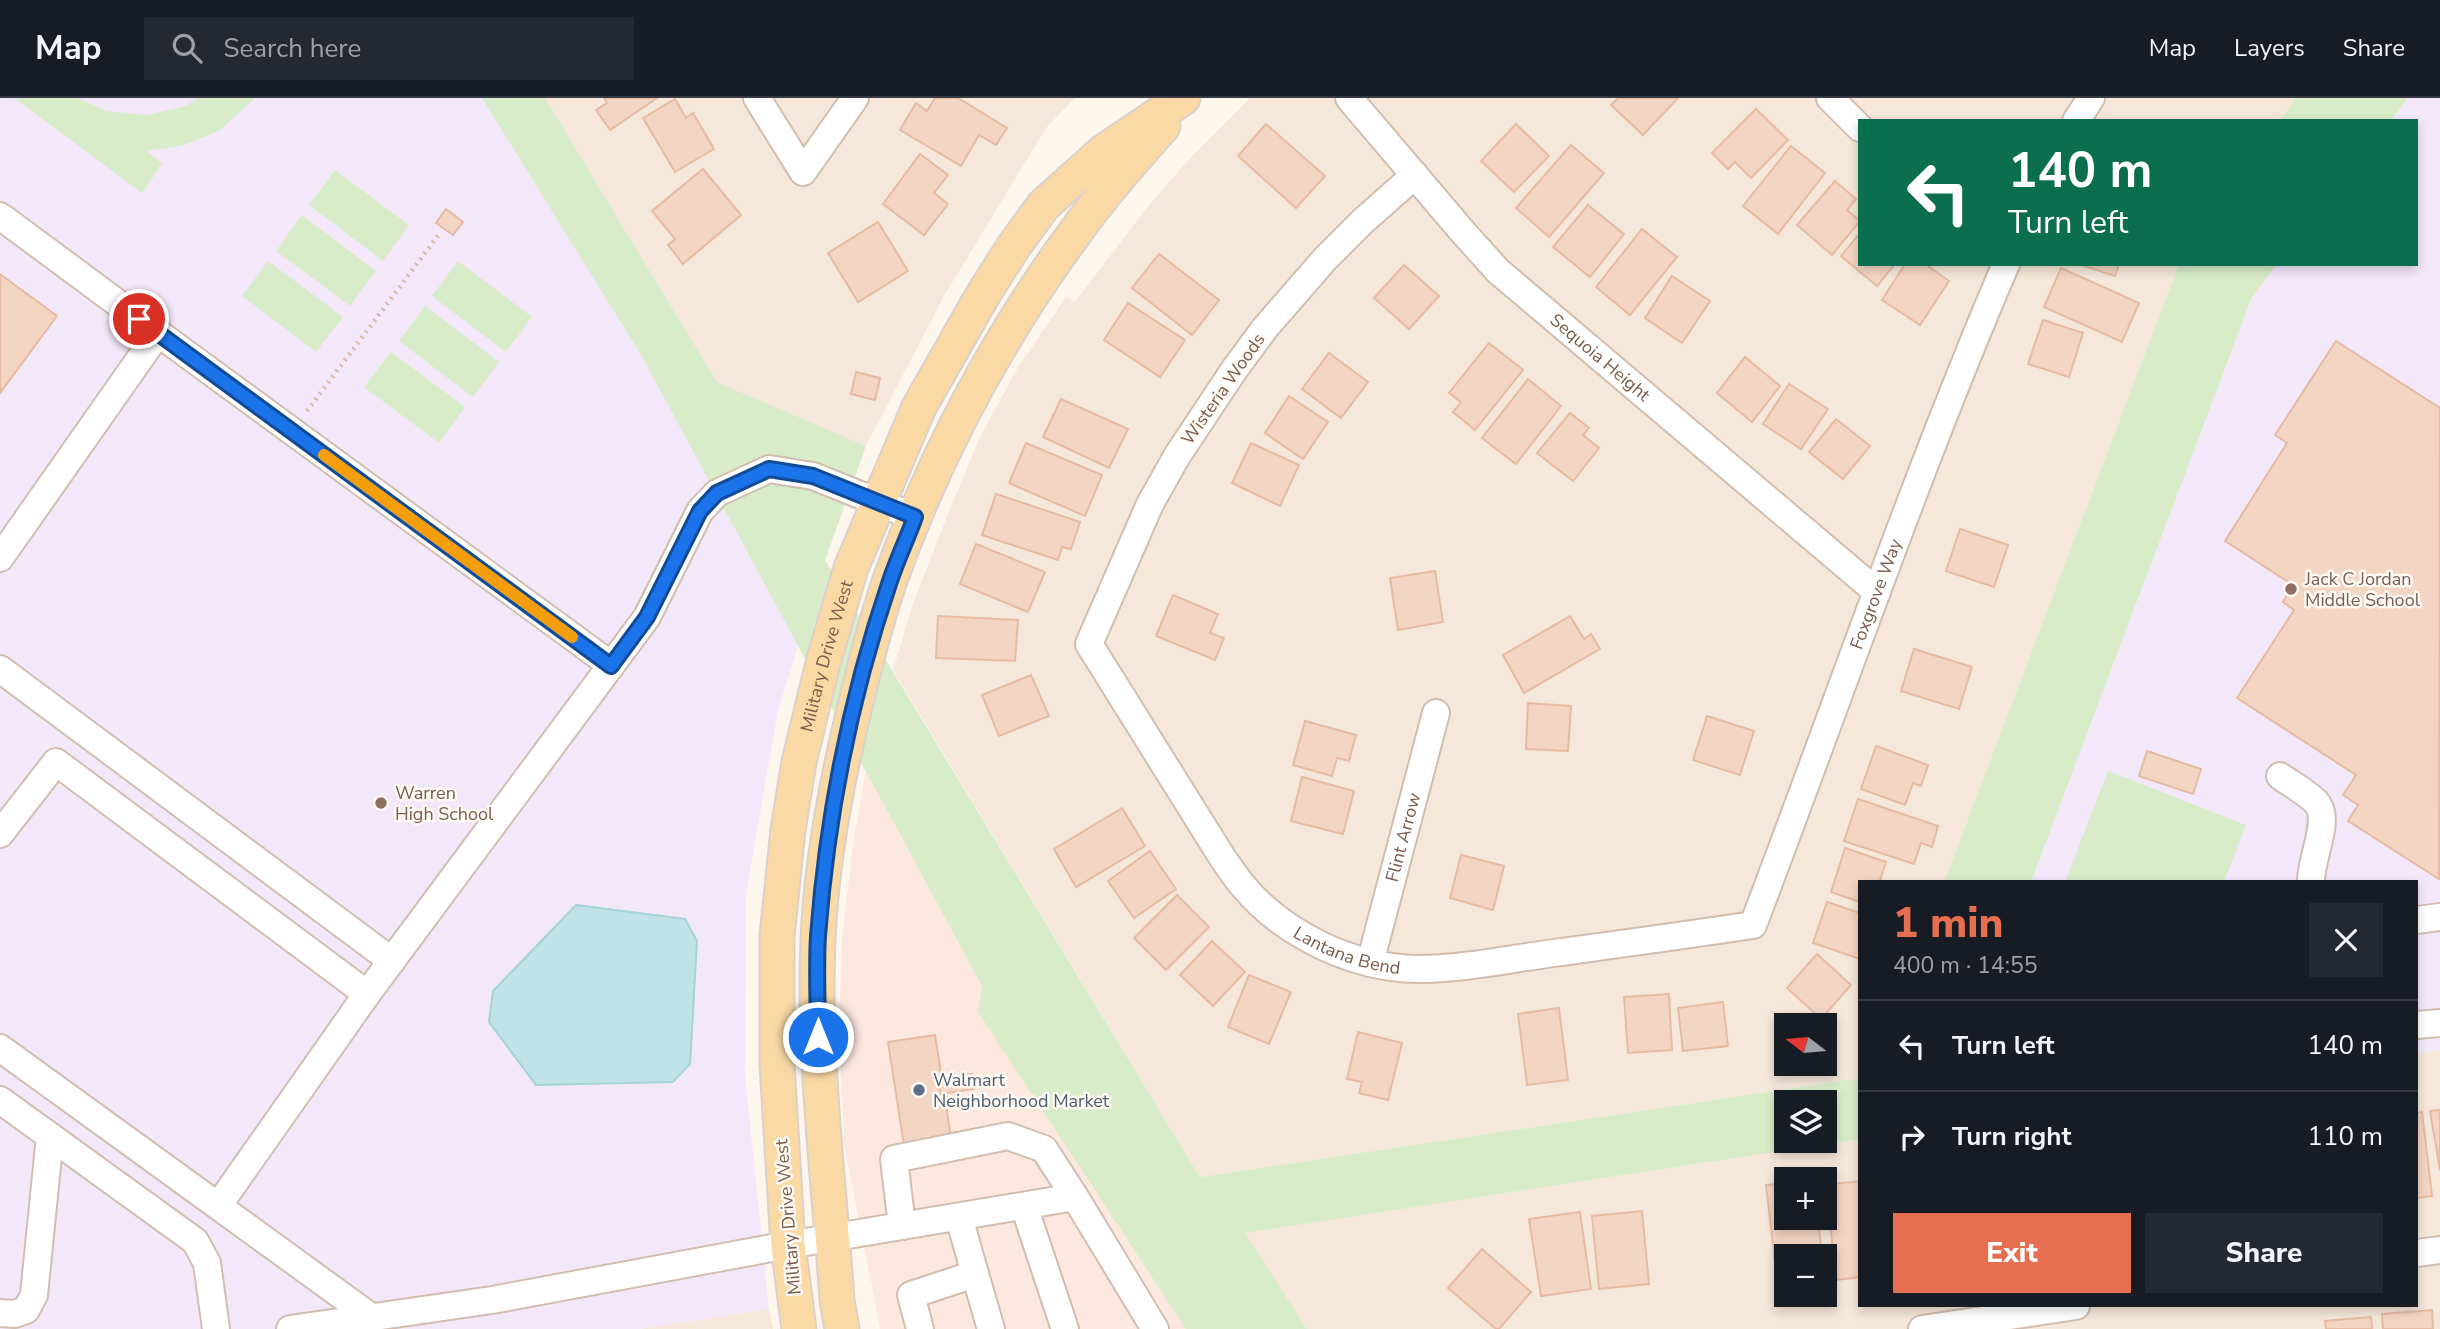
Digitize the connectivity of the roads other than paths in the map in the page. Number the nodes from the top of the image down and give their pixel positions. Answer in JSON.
{"nodes":[{"id":1,"x":757,"y":98,"type":"edge"},
{"id":2,"x":855,"y":98,"type":"edge"},
{"id":3,"x":1185,"y":98,"type":"edge"},
{"id":4,"x":1349,"y":98,"type":"edge"},
{"id":5,"x":1830,"y":98,"type":"edge"},
{"id":6,"x":2091,"y":98,"type":"edge"},
{"id":7,"x":2078,"y":119,"type":"edge"},
{"id":8,"x":1858,"y":126,"type":"edge"},
{"id":9,"x":1415,"y":175,"type":"junction"},
{"id":10,"x":0,"y":216,"type":"edge"},
{"id":11,"x":2005,"y":266,"type":"edge"},
{"id":12,"x":158,"y":333,"type":"junction"},
{"id":13,"x":877,"y":501,"type":"junction"},
{"id":14,"x":915,"y":517,"type":"junction"},
{"id":15,"x":0,"y":558,"type":"edge"},
{"id":16,"x":1877,"y":592,"type":"junction"},
{"id":17,"x":1089,"y":644,"type":"joint"},
{"id":18,"x":611,"y":666,"type":"junction"},
{"id":19,"x":0,"y":669,"type":"edge"},
{"id":20,"x":1436,"y":713,"type":"dead end"},
{"id":21,"x":2280,"y":776,"type":"dead end"},
{"id":22,"x":0,"y":834,"type":"edge"},
{"id":23,"x":2311,"y":880,"type":"edge"},
{"id":24,"x":2440,"y":917,"type":"edge"},
{"id":25,"x":2418,"y":920,"type":"edge"},
{"id":26,"x":1753,"y":925,"type":"joint"},
{"id":27,"x":392,"y":961,"type":"junction"},
{"id":28,"x":1370,"y":963,"type":"junction"},
{"id":29,"x":367,"y":994,"type":"junction"},
{"id":30,"x":2440,"y":1023,"type":"edge"},
{"id":31,"x":2418,"y":1025,"type":"edge"},
{"id":32,"x":0,"y":1048,"type":"edge"},
{"id":33,"x":0,"y":1100,"type":"edge"},
{"id":34,"x":50,"y":1136,"type":"junction"},
{"id":35,"x":1075,"y":1197,"type":"junction"},
{"id":36,"x":218,"y":1206,"type":"junction"},
{"id":37,"x":1024,"y":1206,"type":"junction"},
{"id":38,"x":959,"y":1217,"type":"junction"},
{"id":39,"x":901,"y":1226,"type":"junction"},
{"id":40,"x":833,"y":1238,"type":"junction"},
{"id":41,"x":788,"y":1245,"type":"junction"},
{"id":42,"x":2440,"y":1250,"type":"edge"},
{"id":43,"x":2418,"y":1253,"type":"edge"},
{"id":44,"x":975,"y":1274,"type":"junction"},
{"id":45,"x":2069,"y":1307,"type":"edge"},
{"id":46,"x":0,"y":1313,"type":"edge"},
{"id":47,"x":371,"y":1317,"type":"junction"},
{"id":48,"x":216,"y":1329,"type":"edge"},
{"id":49,"x":290,"y":1329,"type":"edge"},
{"id":50,"x":799,"y":1329,"type":"edge"},
{"id":51,"x":842,"y":1329,"type":"edge"},
{"id":52,"x":920,"y":1329,"type":"edge"},
{"id":53,"x":991,"y":1329,"type":"edge"},
{"id":54,"x":1065,"y":1329,"type":"edge"},
{"id":55,"x":1155,"y":1329,"type":"edge"},
{"id":56,"x":1922,"y":1329,"type":"edge"}],
"edges":[{"from":1,"to":2,"type":"street"},
{"from":3,"to":13,"type":"main road","name":"Military Drive West"},
{"from":3,"to":14,"type":"main road","name":"Military Drive West"},
{"from":4,"to":9,"type":"street","name":"Sequoia Height"},
{"from":5,"to":8,"type":"street"},
{"from":6,"to":7,"type":"street"},
{"from":9,"to":16,"type":"street","name":"Sequoia Height"},
{"from":9,"to":17,"type":"street","name":"Wisteria Woods"},
{"from":10,"to":12,"type":"street"},
{"from":11,"to":16,"type":"street","name":"Foxgrove Way"},
{"from":12,"to":15,"type":"street"},
{"from":12,"to":18,"type":"street"},
{"from":13,"to":14,"type":"street"},
{"from":13,"to":18,"type":"street"},
{"from":13,"to":41,"type":"main road","name":"Military Drive West"},
{"from":14,"to":40,"type":"main road","name":"Military Drive West"},
{"from":16,"to":26,"type":"street","name":"Foxgrove Way"},
{"from":17,"to":28,"type":"street","name":"Lantana Bend"},
{"from":18,"to":27,"type":"street"},
{"from":19,"to":27,"type":"street"},
{"from":20,"to":28,"type":"street","name":"Flint Arrow"},
{"from":21,"to":23,"type":"street"},
{"from":22,"to":29,"type":"street"},
{"from":24,"to":25,"type":"street"},
{"from":26,"to":28,"type":"street","name":"Lantana Bend"},
{"from":27,"to":29,"type":"street"},
{"from":29,"to":36,"type":"street"},
{"from":30,"to":31,"type":"street"},
{"from":32,"to":36,"type":"street"},
{"from":33,"to":34,"type":"street"},
{"from":34,"to":46,"type":"street"},
{"from":34,"to":48,"type":"street"},
{"from":35,"to":37,"type":"street"},
{"from":35,"to":39,"type":"street"},
{"from":35,"to":55,"type":"street"},
{"from":36,"to":47,"type":"street"},
{"from":37,"to":38,"type":"street"},
{"from":37,"to":54,"type":"street"},
{"from":38,"to":39,"type":"street"},
{"from":38,"to":44,"type":"street"},
{"from":39,"to":40,"type":"street"},
{"from":40,"to":41,"type":"street"},
{"from":40,"to":51,"type":"main road","name":"Military Drive West"},
{"from":41,"to":47,"type":"street"},
{"from":41,"to":50,"type":"main road","name":"Military Drive West"},
{"from":42,"to":43,"type":"street"},
{"from":44,"to":52,"type":"street"},
{"from":44,"to":53,"type":"street"},
{"from":45,"to":56,"type":"street"},
{"from":47,"to":49,"type":"street"}]}
